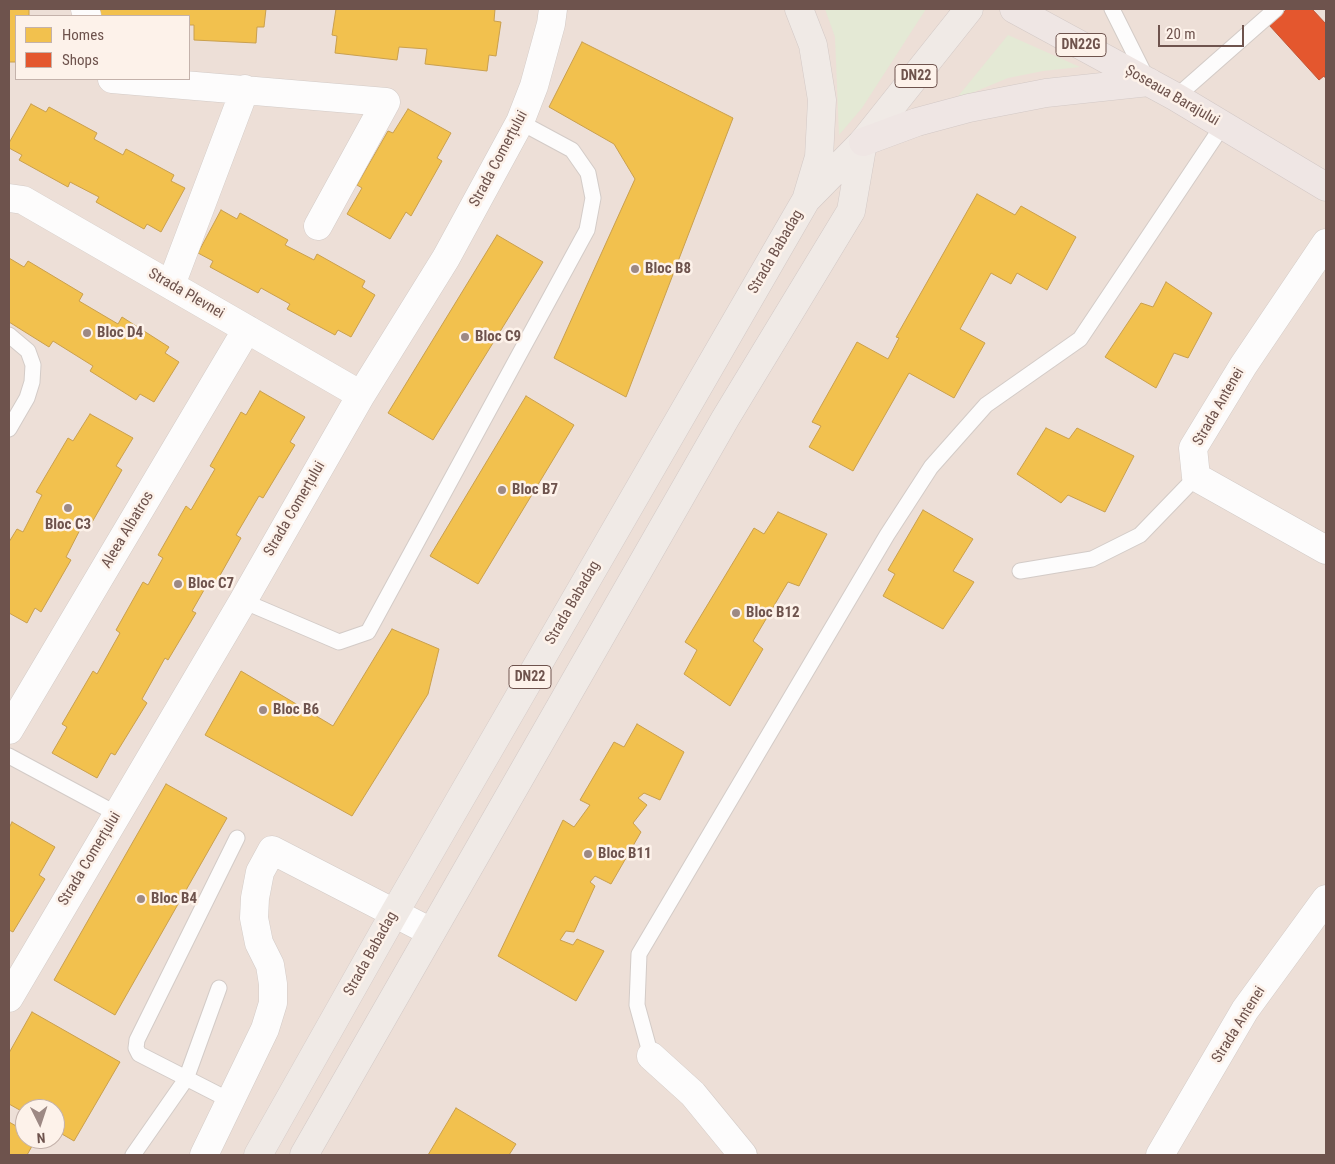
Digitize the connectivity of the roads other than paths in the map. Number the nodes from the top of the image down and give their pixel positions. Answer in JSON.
{"nodes":[{"id":1,"x":553,"y":9,"type":"edge"},
{"id":2,"x":799,"y":9,"type":"edge"},
{"id":3,"x":970,"y":9,"type":"edge"},
{"id":4,"x":1014,"y":9,"type":"edge"},
{"id":5,"x":1112,"y":9,"type":"edge"},
{"id":6,"x":1276,"y":9,"type":"edge"},
{"id":7,"x":125,"y":80,"type":"edge"},
{"id":8,"x":1149,"y":82,"type":"junction"},
{"id":9,"x":245,"y":89,"type":"junction"},
{"id":10,"x":1176,"y":97,"type":"junction"},
{"id":11,"x":520,"y":122,"type":"junction"},
{"id":12,"x":1223,"y":125,"type":"junction"},
{"id":13,"x":863,"y":142,"type":"junction"},
{"id":14,"x":1326,"y":187,"type":"edge"},
{"id":15,"x":9,"y":198,"type":"edge"},
{"id":16,"x":806,"y":200,"type":"junction"},
{"id":17,"x":318,"y":226,"type":"dead end"},
{"id":18,"x":1326,"y":243,"type":"edge"},
{"id":19,"x":171,"y":285,"type":"junction"},
{"id":20,"x":248,"y":329,"type":"junction"},
{"id":21,"x":9,"y":335,"type":"edge"},
{"id":22,"x":361,"y":395,"type":"junction"},
{"id":23,"x":9,"y":429,"type":"edge"},
{"id":24,"x":1196,"y":477,"type":"junction"},
{"id":25,"x":1326,"y":550,"type":"edge"},
{"id":26,"x":1020,"y":571,"type":"dead end"},
{"id":27,"x":243,"y":601,"type":"junction"},
{"id":28,"x":9,"y":730,"type":"edge"},
{"id":29,"x":9,"y":756,"type":"edge"},
{"id":30,"x":117,"y":814,"type":"junction"},
{"id":31,"x":237,"y":838,"type":"dead end"},
{"id":32,"x":1326,"y":899,"type":"edge"},
{"id":33,"x":395,"y":912,"type":"junction"},
{"id":34,"x":431,"y":932,"type":"junction"},
{"id":35,"x":219,"y":988,"type":"dead end"},
{"id":36,"x":9,"y":998,"type":"edge"},
{"id":37,"x":651,"y":1056,"type":"joint"},
{"id":38,"x":186,"y":1078,"type":"junction"},
{"id":39,"x":232,"y":1101,"type":"junction"},
{"id":40,"x":133,"y":1155,"type":"edge"},
{"id":41,"x":204,"y":1155,"type":"edge"},
{"id":42,"x":258,"y":1155,"type":"edge"},
{"id":43,"x":304,"y":1155,"type":"edge"},
{"id":44,"x":743,"y":1155,"type":"edge"},
{"id":45,"x":1160,"y":1155,"type":"edge"}],
"edges":[{"from":1,"to":11,"type":"street","name":"Strada Comerțului"},
{"from":2,"to":16,"type":"main road"},
{"from":3,"to":13,"type":"main road","name":"Strada Babadag","number":"DN22"},
{"from":4,"to":8,"type":"highway","name":"Șoseaua Barajului","number":"DN22G"},
{"from":5,"to":8,"type":"lane"},
{"from":6,"to":10,"type":"lane"},
{"from":7,"to":9,"type":"street"},
{"from":8,"to":10,"type":"highway","name":"Șoseaua Barajului","number":"DN22G"},
{"from":8,"to":13,"type":"highway"},
{"from":9,"to":17,"type":"street"},
{"from":9,"to":19,"type":"street"},
{"from":10,"to":12,"type":"highway","name":"Șoseaua Barajului","number":"DN22G"},
{"from":11,"to":22,"type":"street","name":"Strada Comerțului"},
{"from":11,"to":27,"type":"lane"},
{"from":12,"to":14,"type":"highway","name":"Șoseaua Barajului","number":"DN22G"},
{"from":12,"to":37,"type":"lane"},
{"from":13,"to":16,"type":"main road","name":"Strada Babadag","number":"DN22"},
{"from":13,"to":34,"type":"main road","name":"Strada Babadag"},
{"from":15,"to":19,"type":"street","name":"Strada Plevnei"},
{"from":16,"to":33,"type":"main road","name":"Strada Babadag","number":"DN22"},
{"from":18,"to":24,"type":"street","name":"Strada Antenei"},
{"from":19,"to":20,"type":"street","name":"Strada Plevnei"},
{"from":20,"to":22,"type":"street","name":"Strada Plevnei"},
{"from":20,"to":28,"type":"street","name":"Aleea Albatros"},
{"from":21,"to":23,"type":"lane"},
{"from":22,"to":27,"type":"street","name":"Strada Comerțului"},
{"from":24,"to":25,"type":"street"},
{"from":24,"to":26,"type":"lane"},
{"from":27,"to":30,"type":"street","name":"Strada Comerțului"},
{"from":29,"to":30,"type":"lane"},
{"from":30,"to":36,"type":"street","name":"Strada Comerțului"},
{"from":31,"to":38,"type":"lane"},
{"from":32,"to":45,"type":"street","name":"Strada Antenei"},
{"from":33,"to":34,"type":"street"},
{"from":33,"to":39,"type":"street"},
{"from":33,"to":42,"type":"main road","name":"Strada Babadag","number":"DN22"},
{"from":34,"to":43,"type":"main road","name":"Strada Babadag"},
{"from":35,"to":38,"type":"lane"},
{"from":37,"to":44,"type":"street"},
{"from":38,"to":39,"type":"lane"},
{"from":38,"to":40,"type":"lane"},
{"from":39,"to":41,"type":"street"}]}
